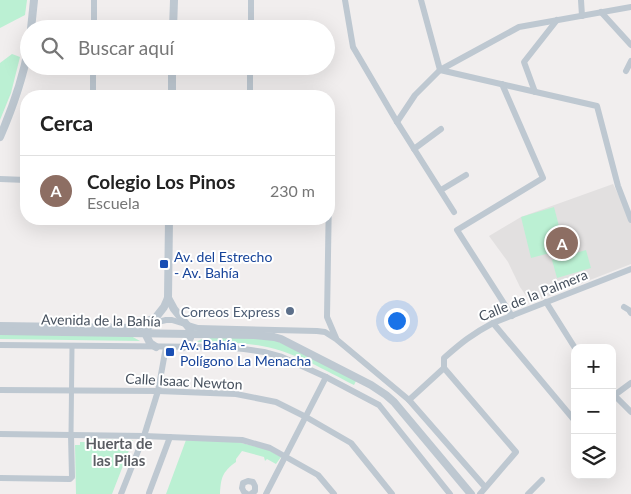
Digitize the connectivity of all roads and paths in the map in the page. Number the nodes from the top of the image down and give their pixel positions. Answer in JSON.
{"nodes":[{"id":1,"x":34,"y":0,"type":"edge"},
{"id":2,"x":94,"y":0,"type":"edge"},
{"id":3,"x":174,"y":0,"type":"edge"},
{"id":4,"x":251,"y":0,"type":"edge"},
{"id":5,"x":345,"y":0,"type":"edge"},
{"id":6,"x":421,"y":0,"type":"edge"},
{"id":7,"x":581,"y":0,"type":"edge"},
{"id":8,"x":631,"y":7,"type":"edge"},
{"id":9,"x":601,"y":12,"type":"junction"},
{"id":10,"x":582,"y":16,"type":"junction"},
{"id":11,"x":32,"y":20,"type":"edge"},
{"id":12,"x":94,"y":20,"type":"edge"},
{"id":13,"x":173,"y":20,"type":"edge"},
{"id":14,"x":251,"y":20,"type":"edge"},
{"id":15,"x":557,"y":20,"type":"junction"},
{"id":16,"x":631,"y":45,"type":"edge"},
{"id":17,"x":631,"y":61,"type":"edge"},
{"id":18,"x":440,"y":70,"type":"junction"},
{"id":19,"x":626,"y":71,"type":"dead end"},
{"id":20,"x":22,"y":75,"type":"edge"},
{"id":21,"x":93,"y":75,"type":"edge"},
{"id":22,"x":172,"y":75,"type":"edge"},
{"id":23,"x":250,"y":75,"type":"edge"},
{"id":24,"x":502,"y":84,"type":"junction"},
{"id":25,"x":93,"y":90,"type":"edge"},
{"id":26,"x":172,"y":90,"type":"edge"},
{"id":27,"x":250,"y":90,"type":"edge"},
{"id":28,"x":535,"y":92,"type":"junction"},
{"id":29,"x":397,"y":122,"type":"junction"},
{"id":30,"x":441,"y":129,"type":"dead end"},
{"id":31,"x":0,"y":137,"type":"edge"},
{"id":32,"x":414,"y":149,"type":"junction"},
{"id":33,"x":466,"y":175,"type":"dead end"},
{"id":34,"x":0,"y":179,"type":"edge"},
{"id":35,"x":20,"y":180,"type":"edge"},
{"id":36,"x":441,"y":190,"type":"junction"},
{"id":37,"x":454,"y":212,"type":"dead end"},
{"id":38,"x":631,"y":220,"type":"edge"},
{"id":39,"x":170,"y":225,"type":"edge"},
{"id":40,"x":328,"y":225,"type":"edge"},
{"id":41,"x":631,"y":269,"type":"edge"},
{"id":42,"x":168,"y":298,"type":"junction"},
{"id":43,"x":546,"y":302,"type":"junction"},
{"id":44,"x":624,"y":307,"type":"dead end"},
{"id":45,"x":161,"y":310,"type":"junction"},
{"id":46,"x":631,"y":313,"type":"edge"},
{"id":47,"x":512,"y":316,"type":"junction"},
{"id":48,"x":327,"y":317,"type":"junction"},
{"id":49,"x":151,"y":323,"type":"junction"},
{"id":50,"x":493,"y":323,"type":"junction"},
{"id":51,"x":0,"y":325,"type":"edge"},
{"id":52,"x":188,"y":325,"type":"junction"},
{"id":53,"x":136,"y":327,"type":"junction"},
{"id":54,"x":0,"y":331,"type":"edge"},
{"id":55,"x":314,"y":331,"type":"junction"},
{"id":56,"x":145,"y":333,"type":"junction"},
{"id":57,"x":191,"y":334,"type":"junction"},
{"id":58,"x":336,"y":339,"type":"junction"},
{"id":59,"x":572,"y":344,"type":"edge"},
{"id":60,"x":0,"y":345,"type":"edge"},
{"id":61,"x":72,"y":346,"type":"junction"},
{"id":62,"x":156,"y":347,"type":"junction"},
{"id":63,"x":166,"y":347,"type":"junction"},
{"id":64,"x":183,"y":347,"type":"junction"},
{"id":65,"x":444,"y":368,"type":"junction"},
{"id":66,"x":326,"y":377,"type":"junction"},
{"id":67,"x":631,"y":383,"type":"edge"},
{"id":68,"x":0,"y":390,"type":"edge"},
{"id":69,"x":72,"y":391,"type":"junction"},
{"id":70,"x":158,"y":391,"type":"junction"},
{"id":71,"x":616,"y":393,"type":"edge"},
{"id":72,"x":616,"y":398,"type":"edge"},
{"id":73,"x":410,"y":400,"type":"junction"},
{"id":74,"x":631,"y":412,"type":"edge"},
{"id":75,"x":571,"y":416,"type":"edge"},
{"id":76,"x":306,"y":417,"type":"junction"},
{"id":77,"x":0,"y":434,"type":"edge"},
{"id":78,"x":71,"y":435,"type":"junction"},
{"id":79,"x":144,"y":436,"type":"junction"},
{"id":80,"x":170,"y":437,"type":"junction"},
{"id":81,"x":286,"y":456,"type":"junction"},
{"id":82,"x":0,"y":478,"type":"edge"},
{"id":83,"x":542,"y":480,"type":"dead end"},
{"id":84,"x":485,"y":487,"type":"junction"},
{"id":85,"x":149,"y":493,"type":"edge"},
{"id":86,"x":121,"y":494,"type":"edge"},
{"id":87,"x":266,"y":494,"type":"edge"},
{"id":88,"x":334,"y":494,"type":"edge"},
{"id":89,"x":392,"y":494,"type":"edge"},
{"id":90,"x":450,"y":494,"type":"edge"},
{"id":91,"x":471,"y":494,"type":"edge"},
{"id":92,"x":480,"y":494,"type":"edge"},
{"id":93,"x":528,"y":494,"type":"edge"}],
"edges":[{"from":1,"to":11,"type":"street"},
{"from":2,"to":12,"type":"street"},
{"from":3,"to":13,"type":"street"},
{"from":4,"to":14,"type":"street"},
{"from":5,"to":29,"type":"street"},
{"from":6,"to":18,"type":"street"},
{"from":7,"to":10,"type":"street"},
{"from":8,"to":9,"type":"street"},
{"from":9,"to":10,"type":"street"},
{"from":9,"to":16,"type":"street"},
{"from":10,"to":15,"type":"street"},
{"from":15,"to":18,"type":"street"},
{"from":15,"to":28,"type":"street"},
{"from":17,"to":19,"type":"street"},
{"from":18,"to":24,"type":"street"},
{"from":18,"to":29,"type":"street"},
{"from":20,"to":31,"type":"street"},
{"from":21,"to":25,"type":"street"},
{"from":22,"to":26,"type":"street"},
{"from":23,"to":27,"type":"street"},
{"from":24,"to":28,"type":"street"},
{"from":24,"to":47,"type":"street"},
{"from":28,"to":38,"type":"street"},
{"from":29,"to":32,"type":"street"},
{"from":30,"to":32,"type":"street"},
{"from":32,"to":36,"type":"street"},
{"from":33,"to":36,"type":"street"},
{"from":34,"to":35,"type":"street"},
{"from":36,"to":37,"type":"street"},
{"from":39,"to":42,"type":"street"},
{"from":40,"to":48,"type":"street"},
{"from":41,"to":43,"type":"street","name":"Calle de la Palmera"},
{"from":42,"to":45,"type":"street"},
{"from":42,"to":52,"type":"street"},
{"from":43,"to":47,"type":"street","name":"Calle de la Palmera"},
{"from":43,"to":59,"type":"street"},
{"from":44,"to":46,"type":"street"},
{"from":45,"to":49,"type":"street"},
{"from":45,"to":53,"type":"street"},
{"from":47,"to":50,"type":"street","name":"Calle de la Palmera"},
{"from":48,"to":55,"type":"street"},
{"from":48,"to":58,"type":"street"},
{"from":49,"to":52,"type":"street","name":"Avenida de la Bahía"},
{"from":49,"to":53,"type":"street","name":"Avenida de la Bahía"},
{"from":49,"to":56,"type":"street"},
{"from":50,"to":65,"type":"street","name":"Calle de la Palmera"},
{"from":50,"to":75,"type":"street"},
{"from":51,"to":53,"type":"street","name":"Avenida de la Bahía"},
{"from":52,"to":55,"type":"street","name":"Avenida de la Bahía"},
{"from":52,"to":57,"type":"street"},
{"from":54,"to":56,"type":"street","name":"Avenida de la Bahía"},
{"from":55,"to":58,"type":"street","name":"Avenida de la Bahía"},
{"from":56,"to":57,"type":"street","name":"Avenida de la Bahía"},
{"from":56,"to":62,"type":"street"},
{"from":57,"to":64,"type":"street"},
{"from":57,"to":91,"type":"street","name":"Avenida de la Bahía"},
{"from":58,"to":73,"type":"street","name":"Avenida de la Bahía"},
{"from":60,"to":61,"type":"street"},
{"from":61,"to":62,"type":"street"},
{"from":61,"to":69,"type":"street"},
{"from":62,"to":63,"type":"street"},
{"from":63,"to":64,"type":"street"},
{"from":63,"to":70,"type":"street"},
{"from":64,"to":66,"type":"street"},
{"from":65,"to":73,"type":"street","name":"Calle de la Palmera"},
{"from":65,"to":84,"type":"street"},
{"from":66,"to":76,"type":"street"},
{"from":66,"to":90,"type":"street"},
{"from":67,"to":71,"type":"street"},
{"from":68,"to":69,"type":"street","name":"Calle Isaac Newton"},
{"from":69,"to":70,"type":"street","name":"Calle Isaac Newton"},
{"from":69,"to":78,"type":"street"},
{"from":70,"to":76,"type":"street","name":"Calle Isaac Newton"},
{"from":70,"to":79,"type":"street"},
{"from":72,"to":74,"type":"street"},
{"from":73,"to":84,"type":"street"},
{"from":76,"to":81,"type":"street"},
{"from":76,"to":89,"type":"street","name":"Calle Isaac Newton"},
{"from":77,"to":78,"type":"street"},
{"from":78,"to":79,"type":"street"},
{"from":78,"to":82,"type":"street"},
{"from":79,"to":80,"type":"street"},
{"from":79,"to":86,"type":"street"},
{"from":80,"to":81,"type":"street"},
{"from":80,"to":85,"type":"street"},
{"from":81,"to":87,"type":"street"},
{"from":81,"to":88,"type":"street"},
{"from":83,"to":93,"type":"street"},
{"from":84,"to":92,"type":"street"}]}
